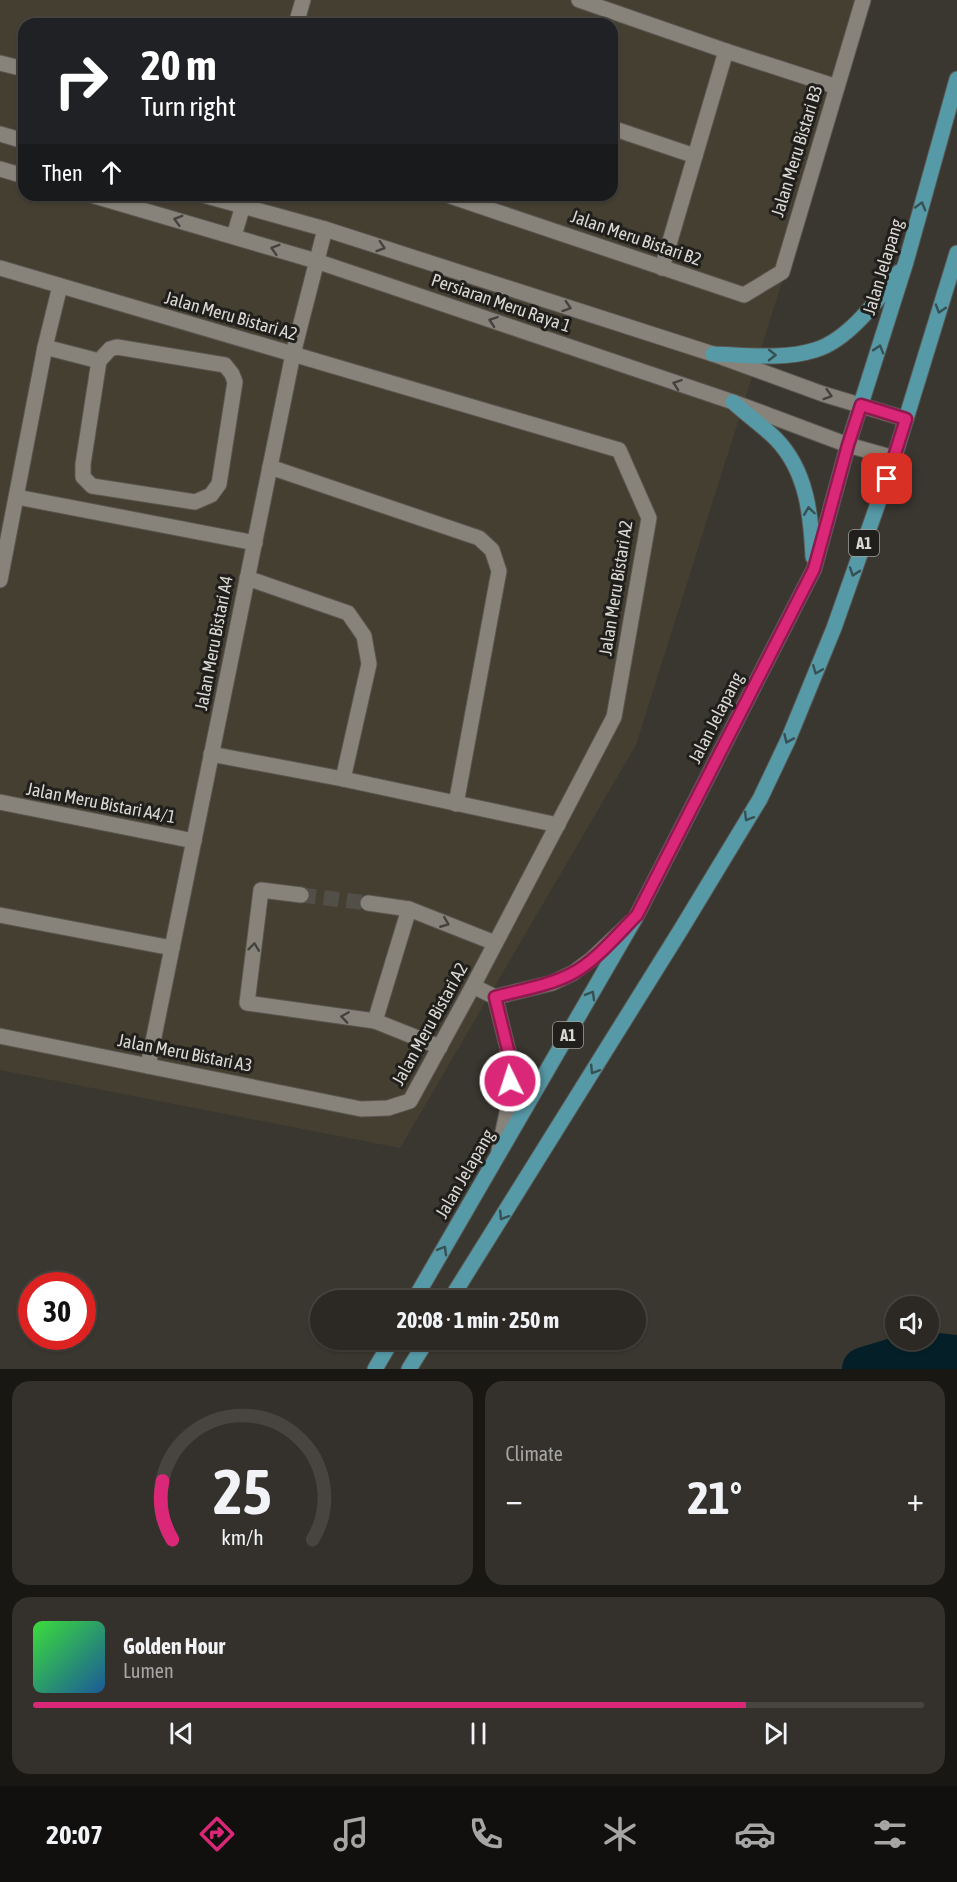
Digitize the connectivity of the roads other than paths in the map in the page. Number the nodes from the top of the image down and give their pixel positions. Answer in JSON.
{"nodes":[{"id":1,"x":303,"y":0,"type":"edge"},
{"id":2,"x":579,"y":0,"type":"edge"},
{"id":3,"x":863,"y":0,"type":"edge"},
{"id":4,"x":301,"y":18,"type":"edge"},
{"id":5,"x":726,"y":51,"type":"junction"},
{"id":6,"x":0,"y":63,"type":"edge"},
{"id":7,"x":18,"y":68,"type":"edge"},
{"id":8,"x":957,"y":79,"type":"edge"},
{"id":9,"x":837,"y":87,"type":"junction"},
{"id":10,"x":953,"y":110,"type":"edge"},
{"id":11,"x":618,"y":130,"type":"edge"},
{"id":12,"x":0,"y":134,"type":"edge"},
{"id":13,"x":18,"y":139,"type":"edge"},
{"id":14,"x":695,"y":156,"type":"junction"},
{"id":15,"x":0,"y":169,"type":"edge"},
{"id":16,"x":18,"y":174,"type":"edge"},
{"id":17,"x":113,"y":201,"type":"edge"},
{"id":18,"x":244,"y":201,"type":"edge"},
{"id":19,"x":465,"y":201,"type":"edge"},
{"id":20,"x":326,"y":229,"type":"junction"},
{"id":21,"x":234,"y":236,"type":"junction"},
{"id":22,"x":957,"y":253,"type":"edge"},
{"id":23,"x":316,"y":261,"type":"junction"},
{"id":24,"x":906,"y":262,"type":"junction"},
{"id":25,"x":0,"y":268,"type":"edge"},
{"id":26,"x":662,"y":268,"type":"junction"},
{"id":27,"x":60,"y":286,"type":"junction"},
{"id":28,"x":744,"y":296,"type":"joint"},
{"id":29,"x":45,"y":346,"type":"junction"},
{"id":30,"x":293,"y":354,"type":"junction"},
{"id":31,"x":713,"y":354,"type":"junction"},
{"id":32,"x":99,"y":361,"type":"junction"},
{"id":33,"x":733,"y":402,"type":"junction"},
{"id":34,"x":861,"y":405,"type":"junction"},
{"id":35,"x":906,"y":419,"type":"junction"},
{"id":36,"x":848,"y":445,"type":"junction"},
{"id":37,"x":894,"y":458,"type":"junction"},
{"id":38,"x":270,"y":467,"type":"junction"},
{"id":39,"x":17,"y":497,"type":"junction"},
{"id":40,"x":7,"y":512,"type":"edge"},
{"id":41,"x":255,"y":543,"type":"junction"},
{"id":42,"x":814,"y":569,"type":"junction"},
{"id":43,"x":247,"y":578,"type":"junction"},
{"id":44,"x":0,"y":580,"type":"edge"},
{"id":45,"x":212,"y":754,"type":"junction"},
{"id":46,"x":343,"y":779,"type":"junction"},
{"id":47,"x":0,"y":802,"type":"edge"},
{"id":48,"x":456,"y":804,"type":"junction"},
{"id":49,"x":558,"y":825,"type":"junction"},
{"id":50,"x":194,"y":841,"type":"junction"},
{"id":51,"x":301,"y":895,"type":"tunnel mouth"},
{"id":52,"x":369,"y":903,"type":"tunnel mouth"},
{"id":53,"x":409,"y":909,"type":"junction"},
{"id":54,"x":0,"y":915,"type":"edge"},
{"id":55,"x":637,"y":915,"type":"junction"},
{"id":56,"x":495,"y":944,"type":"junction"},
{"id":57,"x":172,"y":948,"type":"junction"},
{"id":58,"x":473,"y":986,"type":"junction"},
{"id":59,"x":495,"y":997,"type":"junction"},
{"id":60,"x":375,"y":1021,"type":"junction"},
{"id":61,"x":0,"y":1036,"type":"edge"},
{"id":62,"x":440,"y":1047,"type":"junction"},
{"id":63,"x":148,"y":1066,"type":"junction"},
{"id":64,"x":361,"y":1108,"type":"joint"},
{"id":65,"x":498,"y":1155,"type":"junction"},
{"id":66,"x":420,"y":1290,"type":"edge"},
{"id":67,"x":456,"y":1290,"type":"edge"},
{"id":68,"x":386,"y":1350,"type":"edge"},
{"id":69,"x":421,"y":1350,"type":"edge"},
{"id":70,"x":375,"y":1369,"type":"edge"},
{"id":71,"x":409,"y":1369,"type":"edge"}],
"edges":[{"from":1,"to":4,"type":"street"},
{"from":2,"to":5,"type":"street"},
{"from":3,"to":9,"type":"street","name":"Jalan Meru Bistari B3"},
{"from":5,"to":9,"type":"street"},
{"from":5,"to":14,"type":"street"},
{"from":6,"to":7,"type":"street"},
{"from":8,"to":10,"type":"main road","name":"Jalan Jelapang","number":"A1"},
{"from":9,"to":28,"type":"street","name":"Jalan Meru Bistari B3"},
{"from":24,"to":10,"type":"main road","name":"Jalan Jelapang","number":"A1","one_way":true},
{"from":11,"to":14,"type":"street"},
{"from":12,"to":13,"type":"street"},
{"from":14,"to":26,"type":"street"},
{"from":15,"to":16,"type":"street"},
{"from":21,"to":17,"type":"street","name":"Persiaran Meru Raya 1","one_way":true},
{"from":18,"to":20,"type":"street","name":"Persiaran Meru Raya 1"},
{"from":18,"to":21,"type":"street"},
{"from":19,"to":26,"type":"street","name":"Jalan Meru Bistari B2"},
{"from":20,"to":23,"type":"street","name":"Jalan Meru Bistari A4"},
{"from":20,"to":31,"type":"street","name":"Persiaran Meru Raya 1","one_way":true},
{"from":23,"to":21,"type":"street","name":"Persiaran Meru Raya 1","one_way":true},
{"from":22,"to":35,"type":"main road","number":"A1","one_way":true},
{"from":23,"to":30,"type":"street","name":"Jalan Meru Bistari A4"},
{"from":33,"to":23,"type":"street","name":"Persiaran Meru Raya 1","one_way":true},
{"from":31,"to":24,"type":"main road","one_way":true},
{"from":34,"to":24,"type":"main road","name":"Jalan Jelapang","number":"A1","one_way":true},
{"from":25,"to":27,"type":"street","name":"Jalan Meru Bistari A2"},
{"from":26,"to":28,"type":"street","name":"Jalan Meru Bistari B2"},
{"from":27,"to":29,"type":"street"},
{"from":27,"to":30,"type":"street","name":"Jalan Meru Bistari A2"},
{"from":29,"to":32,"type":"street"},
{"from":29,"to":39,"type":"street"},
{"from":30,"to":38,"type":"street","name":"Jalan Meru Bistari A4"},
{"from":30,"to":49,"type":"street","name":"Jalan Meru Bistari A2"},
{"from":31,"to":34,"type":"street","name":"Persiaran Meru Raya 1","one_way":true},
{"from":32,"to":32,"type":"street"},
{"from":33,"to":36,"type":"street","name":"Persiaran Meru Raya 1"},
{"from":42,"to":33,"type":"main road","one_way":true},
{"from":34,"to":35,"type":"street","name":"Persiaran Meru Raya 1"},
{"from":34,"to":36,"type":"main road","name":"Jalan Jelapang","number":"A1"},
{"from":35,"to":37,"type":"main road","number":"A1"},
{"from":36,"to":37,"type":"street","name":"Persiaran Meru Raya 1"},
{"from":36,"to":42,"type":"main road","name":"Jalan Jelapang","number":"A1"},
{"from":37,"to":67,"type":"main road","number":"A1","one_way":true},
{"from":38,"to":41,"type":"street","name":"Jalan Meru Bistari A4"},
{"from":38,"to":48,"type":"street"},
{"from":39,"to":40,"type":"street"},
{"from":39,"to":41,"type":"street"},
{"from":40,"to":44,"type":"street"},
{"from":41,"to":43,"type":"street","name":"Jalan Meru Bistari A4"},
{"from":42,"to":55,"type":"main road","name":"Jalan Jelapang","number":"A1"},
{"from":43,"to":45,"type":"street","name":"Jalan Meru Bistari A4"},
{"from":43,"to":46,"type":"street"},
{"from":45,"to":46,"type":"street"},
{"from":45,"to":50,"type":"street","name":"Jalan Meru Bistari A4"},
{"from":46,"to":48,"type":"street"},
{"from":47,"to":50,"type":"street","name":"Jalan Meru Bistari A4/1"},
{"from":48,"to":49,"type":"street"},
{"from":49,"to":56,"type":"street","name":"Jalan Meru Bistari A2"},
{"from":50,"to":57,"type":"street","name":"Jalan Meru Bistari A4"},
{"from":60,"to":51,"type":"street","one_way":true},
{"from":52,"to":53,"type":"street"},
{"from":53,"to":56,"type":"street","one_way":true},
{"from":53,"to":60,"type":"street"},
{"from":54,"to":57,"type":"street"},
{"from":55,"to":59,"type":"street"},
{"from":65,"to":55,"type":"main road","name":"Jalan Jelapang","number":"A1","one_way":true},
{"from":56,"to":58,"type":"street","name":"Jalan Meru Bistari A2"},
{"from":57,"to":63,"type":"street","name":"Jalan Meru Bistari A4"},
{"from":58,"to":59,"type":"street"},
{"from":58,"to":62,"type":"street","name":"Jalan Meru Bistari A2"},
{"from":59,"to":65,"type":"street"},
{"from":60,"to":62,"type":"street"},
{"from":61,"to":63,"type":"street","name":"Jalan Meru Bistari A3"},
{"from":62,"to":64,"type":"street","name":"Jalan Meru Bistari A2"},
{"from":63,"to":64,"type":"street","name":"Jalan Meru Bistari A3"},
{"from":66,"to":65,"type":"main road","name":"Jalan Jelapang","number":"A1","one_way":true},
{"from":68,"to":70,"type":"main road"},
{"from":69,"to":71,"type":"main road"}]}
